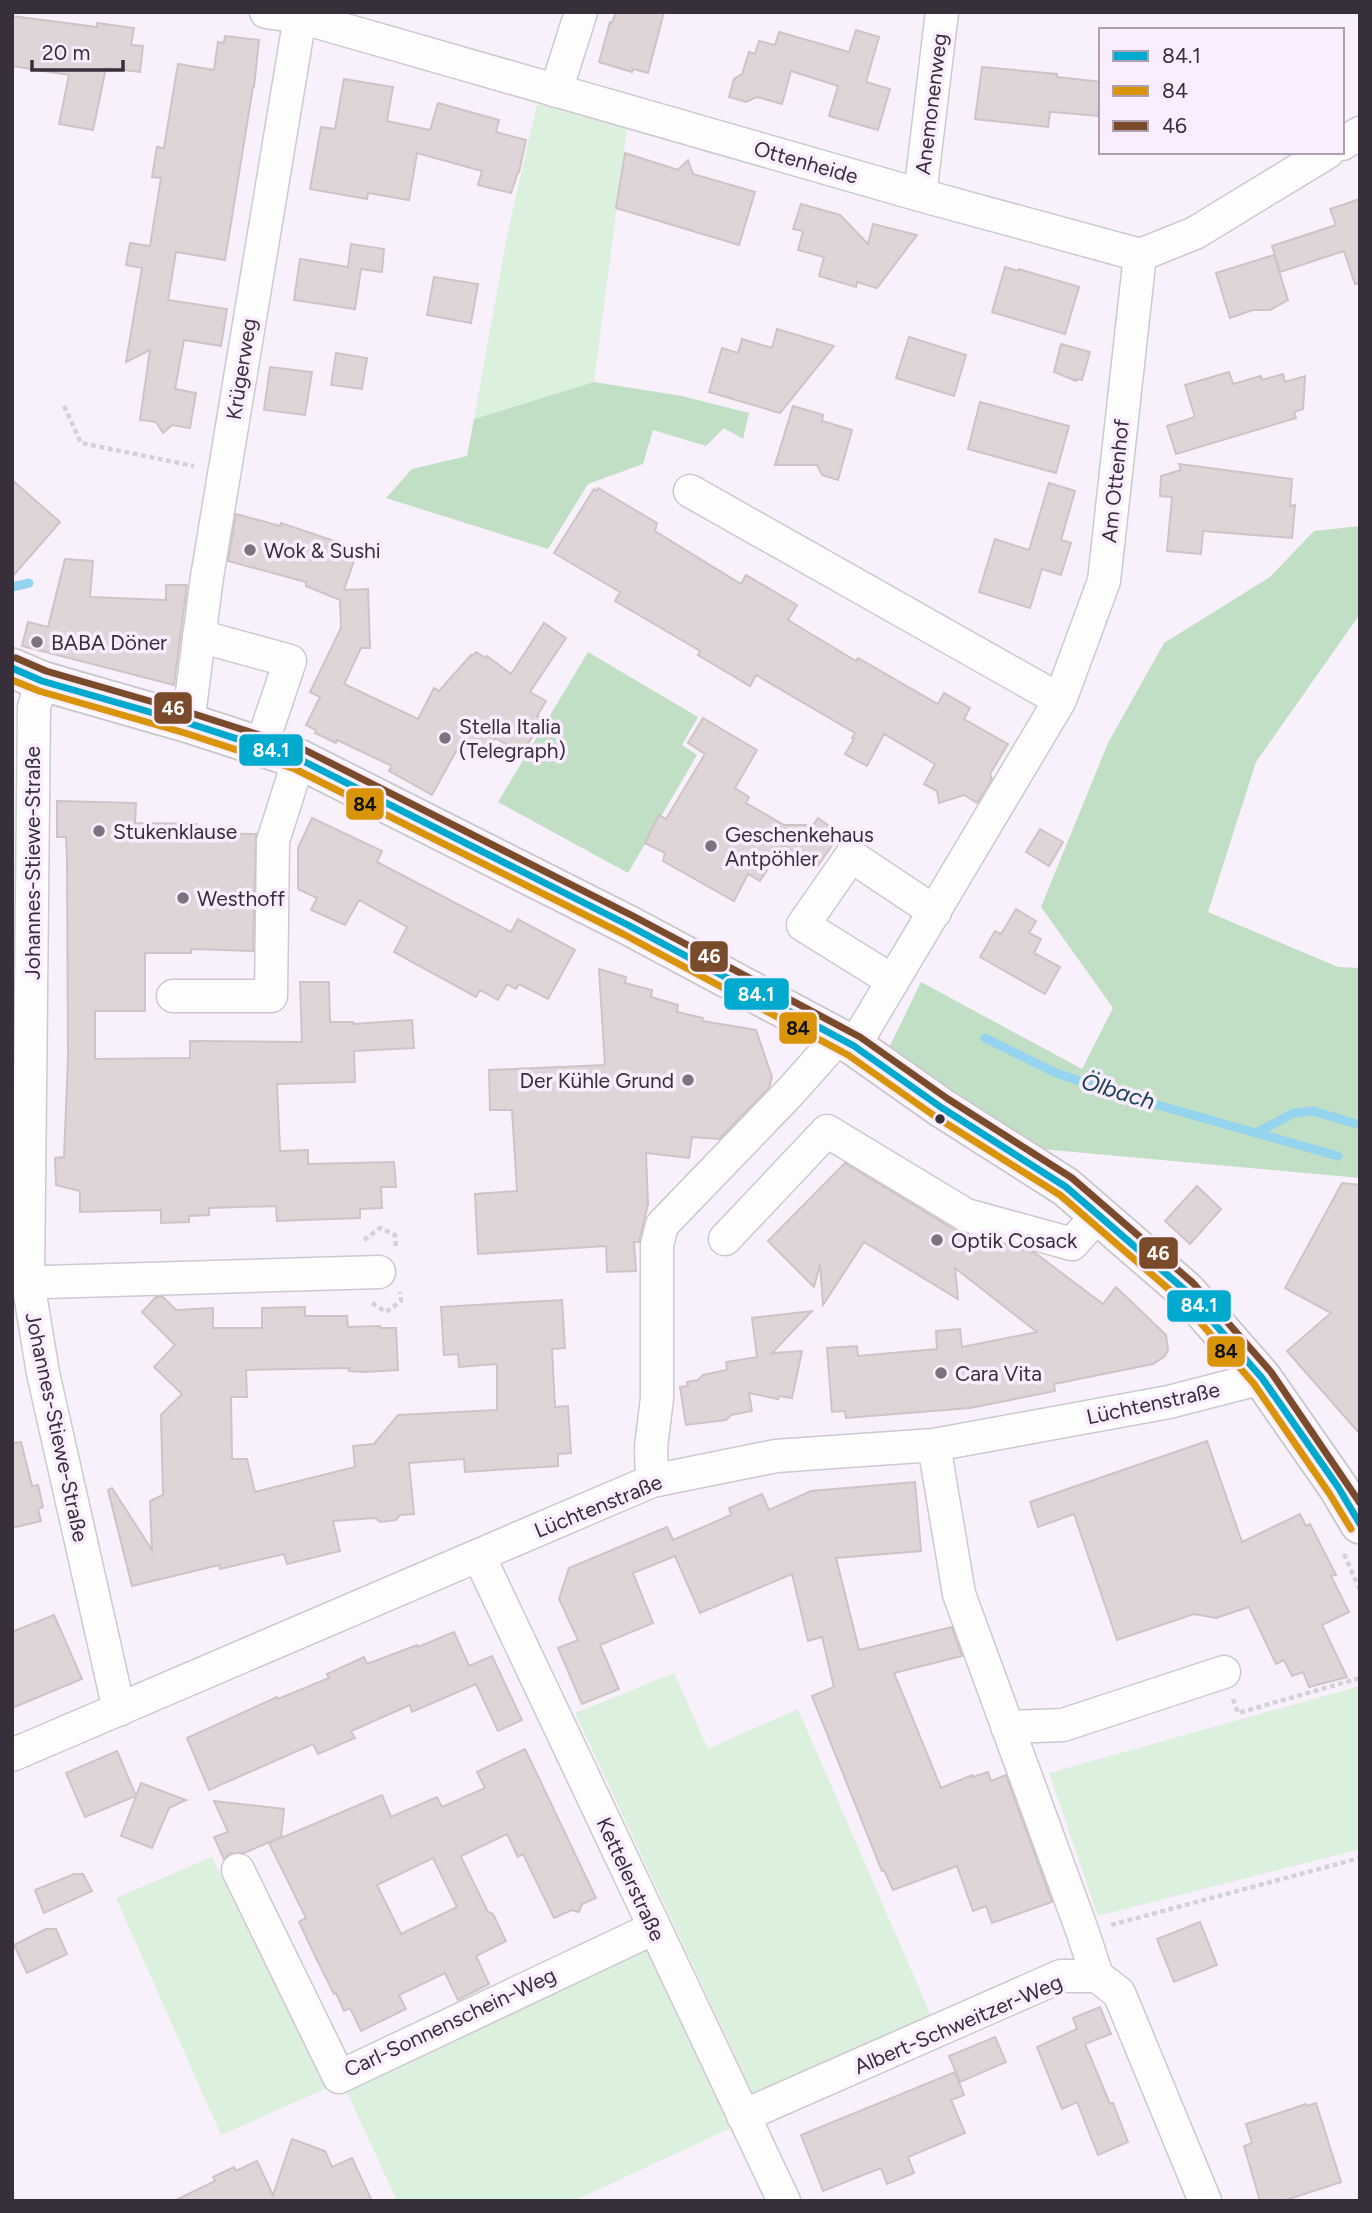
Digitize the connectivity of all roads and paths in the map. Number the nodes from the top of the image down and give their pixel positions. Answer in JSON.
{"nodes":[{"id":1,"x":581,"y":12,"type":"edge"},
{"id":2,"x":942,"y":12,"type":"edge"},
{"id":3,"x":278,"y":14,"type":"edge"},
{"id":4,"x":556,"y":91,"type":"junction"},
{"id":5,"x":1360,"y":133,"type":"edge"},
{"id":6,"x":1344,"y":143,"type":"edge"},
{"id":7,"x":1325,"y":154,"type":"edge"},
{"id":8,"x":920,"y":195,"type":"junction"},
{"id":9,"x":1140,"y":255,"type":"junction"},
{"id":10,"x":64,"y":406,"type":"dead end"},
{"id":11,"x":224,"y":472,"type":"junction"},
{"id":12,"x":690,"y":491,"type":"dead end"},
{"id":13,"x":199,"y":636,"type":"junction"},
{"id":14,"x":27,"y":675,"type":"edge"},
{"id":15,"x":1060,"y":700,"type":"junction"},
{"id":16,"x":188,"y":723,"type":"junction"},
{"id":17,"x":261,"y":747,"type":"junction"},
{"id":18,"x":299,"y":759,"type":"junction"},
{"id":19,"x":935,"y":912,"type":"junction"},
{"id":20,"x":893,"y":981,"type":"junction"},
{"id":21,"x":173,"y":996,"type":"dead end"},
{"id":22,"x":22,"y":997,"type":"edge"},
{"id":23,"x":847,"y":1042,"type":"junction"},
{"id":24,"x":792,"y":1090,"type":"junction"},
{"id":25,"x":827,"y":1131,"type":"junction"},
{"id":26,"x":1098,"y":1215,"type":"junction"},
{"id":27,"x":380,"y":1228,"type":"dead end"},
{"id":28,"x":724,"y":1239,"type":"dead end"},
{"id":29,"x":359,"y":1244,"type":"dead end"},
{"id":30,"x":379,"y":1272,"type":"dead end"},
{"id":31,"x":20,"y":1282,"type":"edge"},
{"id":32,"x":1262,"y":1378,"type":"junction"},
{"id":33,"x":934,"y":1445,"type":"junction"},
{"id":34,"x":653,"y":1481,"type":"junction"},
{"id":35,"x":1349,"y":1497,"type":"edge"},
{"id":36,"x":1360,"y":1524,"type":"edge"},
{"id":37,"x":479,"y":1556,"type":"junction"},
{"id":38,"x":1224,"y":1672,"type":"joint"},
{"id":39,"x":1360,"y":1678,"type":"edge"},
{"id":40,"x":119,"y":1710,"type":"junction"},
{"id":41,"x":1007,"y":1727,"type":"junction"},
{"id":42,"x":12,"y":1755,"type":"edge"},
{"id":43,"x":1360,"y":1858,"type":"edge"},
{"id":44,"x":239,"y":1870,"type":"dead end"},
{"id":45,"x":654,"y":1928,"type":"junction"},
{"id":46,"x":1083,"y":1933,"type":"junction"},
{"id":47,"x":1097,"y":1976,"type":"junction"},
{"id":48,"x":743,"y":2116,"type":"junction"},
{"id":49,"x":784,"y":2201,"type":"edge"},
{"id":50,"x":1205,"y":2201,"type":"edge"}],
"edges":[{"from":1,"to":4,"type":"street"},
{"from":2,"to":8,"type":"street","name":"Anemonenweg"},
{"from":3,"to":4,"type":"street","name":"Ottenheide"},
{"from":3,"to":11,"type":"street","name":"Krügerweg"},
{"from":4,"to":8,"type":"street","name":"Ottenheide"},
{"from":5,"to":6,"type":"street"},
{"from":7,"to":9,"type":"street"},
{"from":8,"to":9,"type":"street","name":"Ottenheide"},
{"from":9,"to":15,"type":"street","name":"Am Ottenhof"},
{"from":10,"to":11,"type":"path"},
{"from":11,"to":13,"type":"street","name":"Krügerweg"},
{"from":12,"to":15,"type":"street"},
{"from":13,"to":16,"type":"street","name":"Krügerweg"},
{"from":13,"to":17,"type":"street"},
{"from":14,"to":16,"type":"main road"},
{"from":14,"to":22,"type":"street","name":"Johannes-Stiewe-Straße"},
{"from":15,"to":19,"type":"street","name":"Am Ottenhof"},
{"from":16,"to":17,"type":"main road"},
{"from":17,"to":18,"type":"main road"},
{"from":18,"to":21,"type":"street"},
{"from":18,"to":23,"type":"main road"},
{"from":19,"to":20,"type":"street","name":"Am Ottenhof"},
{"from":19,"to":20,"type":"street"},
{"from":20,"to":23,"type":"street","name":"Am Ottenhof"},
{"from":22,"to":31,"type":"street","name":"Johannes-Stiewe-Straße"},
{"from":23,"to":24,"type":"street","name":"Am Ottenhof"},
{"from":23,"to":26,"type":"main road"},
{"from":24,"to":25,"type":"street"},
{"from":24,"to":34,"type":"street","name":"Am Ottenhof"},
{"from":25,"to":26,"type":"street"},
{"from":25,"to":28,"type":"street"},
{"from":26,"to":32,"type":"main road"},
{"from":27,"to":29,"type":"path"},
{"from":30,"to":31,"type":"street"},
{"from":31,"to":40,"type":"street","name":"Johannes-Stiewe-Straße"},
{"from":32,"to":33,"type":"street","name":"Lüchtenstraße"},
{"from":32,"to":35,"type":"main road"},
{"from":33,"to":34,"type":"street","name":"Lüchtenstraße"},
{"from":33,"to":41,"type":"street"},
{"from":34,"to":37,"type":"street","name":"Lüchtenstraße"},
{"from":35,"to":36,"type":"main road"},
{"from":37,"to":40,"type":"street","name":"Lüchtenstraße"},
{"from":37,"to":45,"type":"street","name":"Kettelerstraße"},
{"from":38,"to":39,"type":"path"},
{"from":38,"to":41,"type":"street"},
{"from":40,"to":42,"type":"street","name":"Lüchtenstraße"},
{"from":41,"to":46,"type":"street"},
{"from":43,"to":46,"type":"path"},
{"from":44,"to":45,"type":"street","name":"Carl-Sonnenschein-Weg"},
{"from":45,"to":48,"type":"street","name":"Kettelerstraße"},
{"from":46,"to":47,"type":"street"},
{"from":47,"to":48,"type":"street","name":"Albert-Schweitzer-Weg"},
{"from":47,"to":50,"type":"street"},
{"from":48,"to":49,"type":"street","name":"Kettelerstraße"}]}
